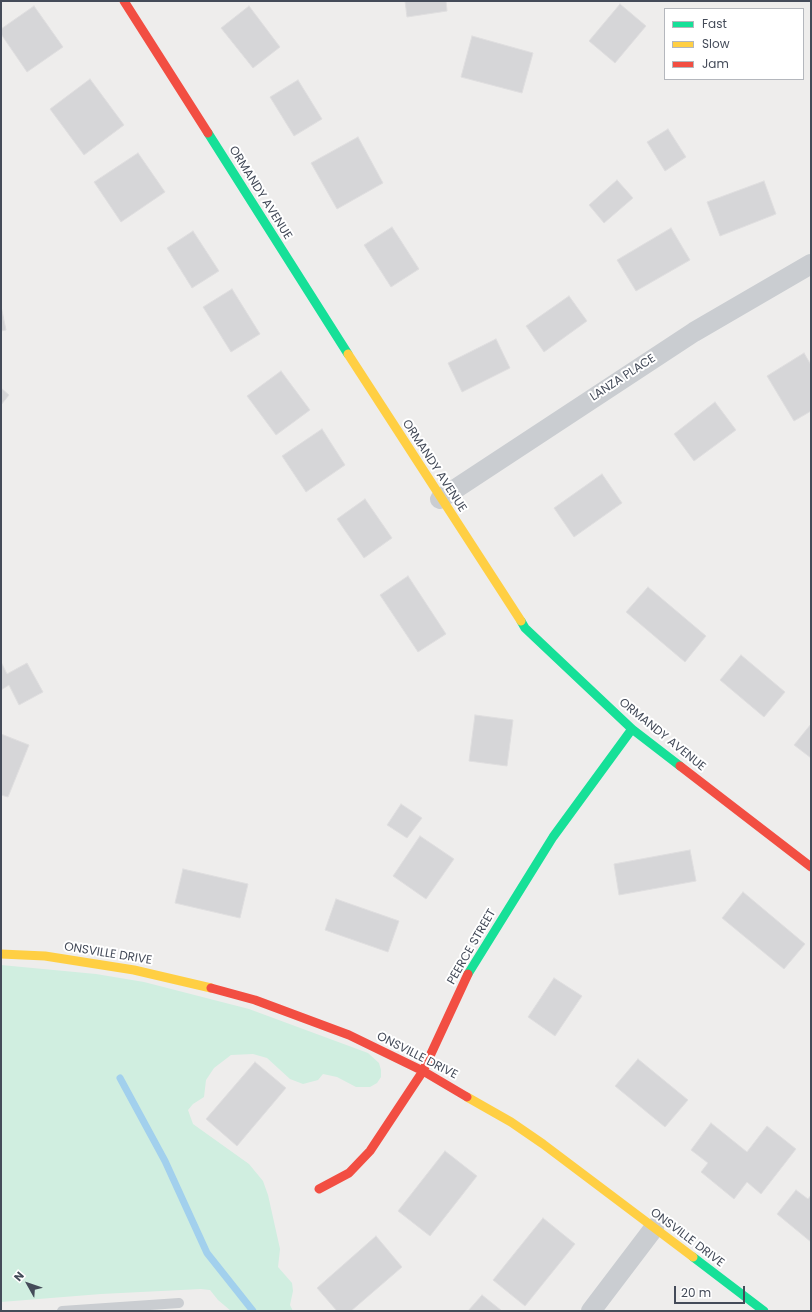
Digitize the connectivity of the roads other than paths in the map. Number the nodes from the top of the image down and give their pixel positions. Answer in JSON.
{"nodes":[{"id":1,"x":124,"y":1,"type":"edge"},
{"id":2,"x":811,"y":264,"type":"edge"},
{"id":3,"x":440,"y":499,"type":"junction"},
{"id":4,"x":632,"y":729,"type":"junction"},
{"id":5,"x":811,"y":867,"type":"edge"},
{"id":6,"x":1,"y":954,"type":"edge"},
{"id":7,"x":423,"y":1071,"type":"junction"},
{"id":8,"x":318,"y":1189,"type":"dead end"},
{"id":9,"x":654,"y":1228,"type":"junction"},
{"id":10,"x":179,"y":1303,"type":"dead end"},
{"id":11,"x":62,"y":1311,"type":"edge"},
{"id":12,"x":591,"y":1311,"type":"edge"},
{"id":13,"x":764,"y":1311,"type":"edge"}],
"edges":[{"from":1,"to":3,"type":"street","name":"ORMANDY AVENUE"},
{"from":2,"to":3,"type":"street","name":"LANZA PLACE"},
{"from":3,"to":4,"type":"street","name":"ORMANDY AVENUE"},
{"from":4,"to":5,"type":"street","name":"ORMANDY AVENUE"},
{"from":4,"to":7,"type":"street","name":"PEERCE STREET"},
{"from":6,"to":7,"type":"street","name":"ONSVILLE DRIVE"},
{"from":7,"to":8,"type":"street","name":"PEERCE STREET"},
{"from":7,"to":9,"type":"street","name":"ONSVILLE DRIVE"},
{"from":9,"to":12,"type":"street"},
{"from":9,"to":13,"type":"street","name":"ONSVILLE DRIVE"},
{"from":10,"to":11,"type":"lane"}]}
